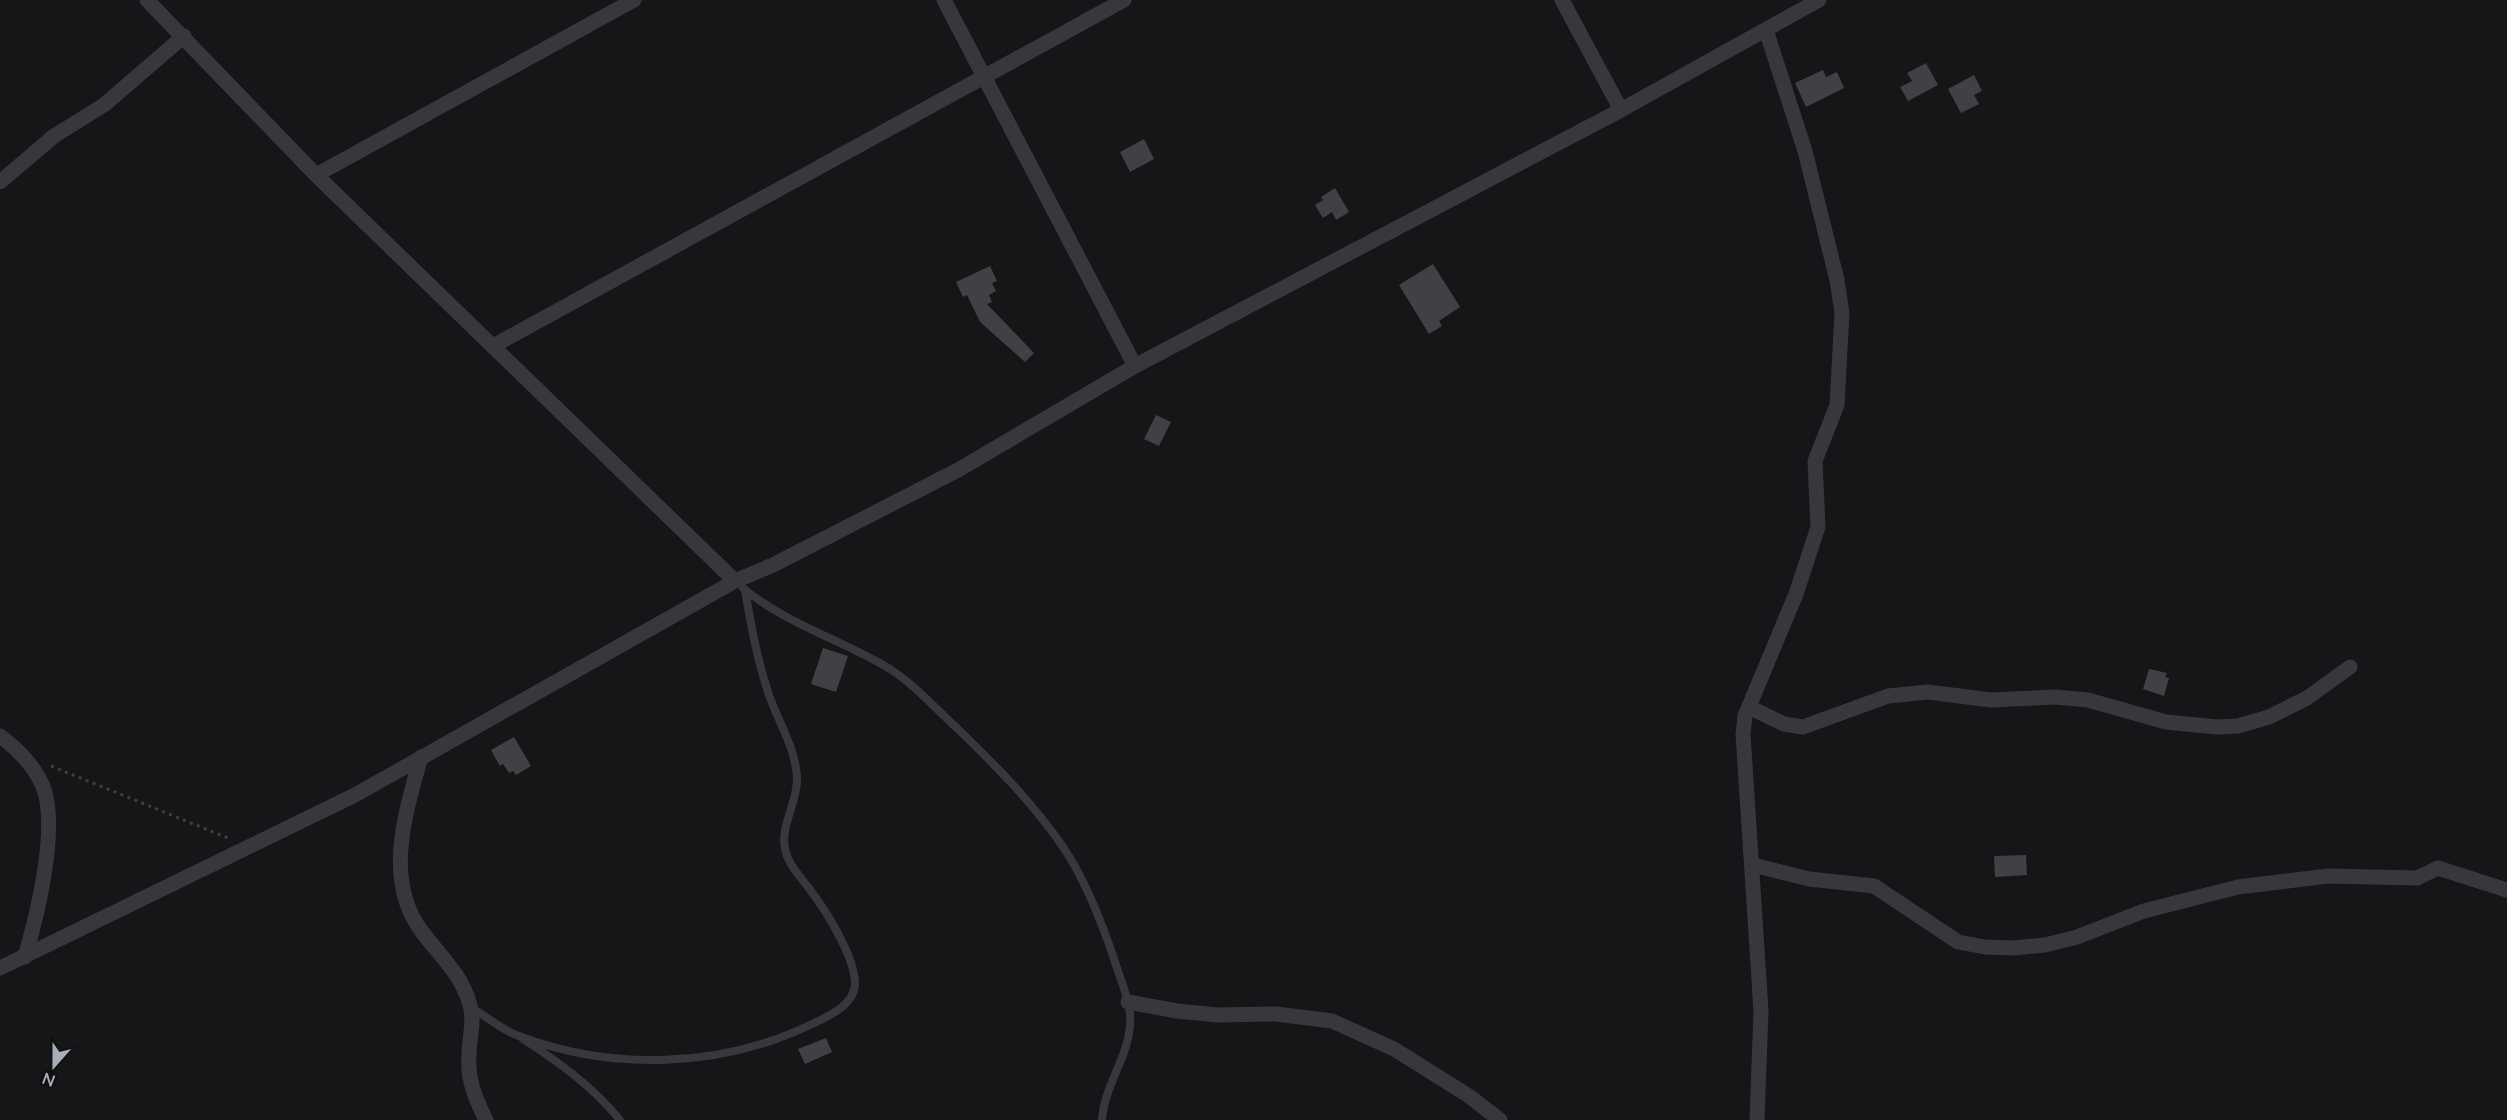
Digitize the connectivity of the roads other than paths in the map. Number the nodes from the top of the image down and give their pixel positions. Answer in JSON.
{"nodes":[{"id":1,"x":147,"y":0,"type":"edge"},
{"id":2,"x":634,"y":0,"type":"edge"},
{"id":3,"x":944,"y":0,"type":"edge"},
{"id":4,"x":1124,"y":0,"type":"edge"},
{"id":5,"x":1562,"y":0,"type":"edge"},
{"id":6,"x":1819,"y":0,"type":"edge"},
{"id":7,"x":1766,"y":30,"type":"junction"},
{"id":8,"x":184,"y":36,"type":"junction"},
{"id":9,"x":984,"y":76,"type":"junction"},
{"id":10,"x":1621,"y":111,"type":"junction"},
{"id":11,"x":316,"y":175,"type":"junction"},
{"id":12,"x":0,"y":182,"type":"edge"},
{"id":13,"x":493,"y":346,"type":"junction"},
{"id":14,"x":1135,"y":366,"type":"junction"},
{"id":15,"x":740,"y":586,"type":"junction"},
{"id":16,"x":2350,"y":667,"type":"dead end"},
{"id":17,"x":1749,"y":707,"type":"junction"},
{"id":18,"x":0,"y":736,"type":"edge"},
{"id":19,"x":421,"y":757,"type":"junction"},
{"id":20,"x":1753,"y":865,"type":"junction"},
{"id":21,"x":2507,"y":890,"type":"edge"},
{"id":22,"x":25,"y":957,"type":"junction"},
{"id":23,"x":0,"y":968,"type":"edge"},
{"id":24,"x":1128,"y":1002,"type":"junction"},
{"id":25,"x":471,"y":1008,"type":"junction"},
{"id":26,"x":517,"y":1035,"type":"junction"},
{"id":27,"x":486,"y":1120,"type":"edge"},
{"id":28,"x":620,"y":1120,"type":"edge"},
{"id":29,"x":1102,"y":1120,"type":"edge"},
{"id":30,"x":1500,"y":1120,"type":"edge"},
{"id":31,"x":1757,"y":1120,"type":"edge"}],
"edges":[{"from":1,"to":8,"type":"street"},
{"from":2,"to":11,"type":"street"},
{"from":3,"to":9,"type":"street"},
{"from":4,"to":9,"type":"street"},
{"from":5,"to":10,"type":"street"},
{"from":6,"to":7,"type":"street"},
{"from":7,"to":10,"type":"street"},
{"from":7,"to":17,"type":"street"},
{"from":8,"to":11,"type":"street"},
{"from":8,"to":12,"type":"street"},
{"from":9,"to":13,"type":"street"},
{"from":9,"to":14,"type":"street"},
{"from":10,"to":14,"type":"street"},
{"from":11,"to":13,"type":"street"},
{"from":13,"to":15,"type":"street"},
{"from":14,"to":15,"type":"street"},
{"from":15,"to":19,"type":"street"},
{"from":15,"to":24,"type":"lane"},
{"from":15,"to":26,"type":"lane"},
{"from":16,"to":17,"type":"street"},
{"from":17,"to":20,"type":"street"},
{"from":18,"to":22,"type":"street"},
{"from":19,"to":22,"type":"street"},
{"from":19,"to":25,"type":"street"},
{"from":20,"to":21,"type":"street"},
{"from":20,"to":31,"type":"street"},
{"from":22,"to":23,"type":"street"},
{"from":24,"to":29,"type":"lane"},
{"from":24,"to":30,"type":"street"},
{"from":25,"to":26,"type":"lane"},
{"from":25,"to":27,"type":"street"},
{"from":26,"to":28,"type":"lane"}]}
